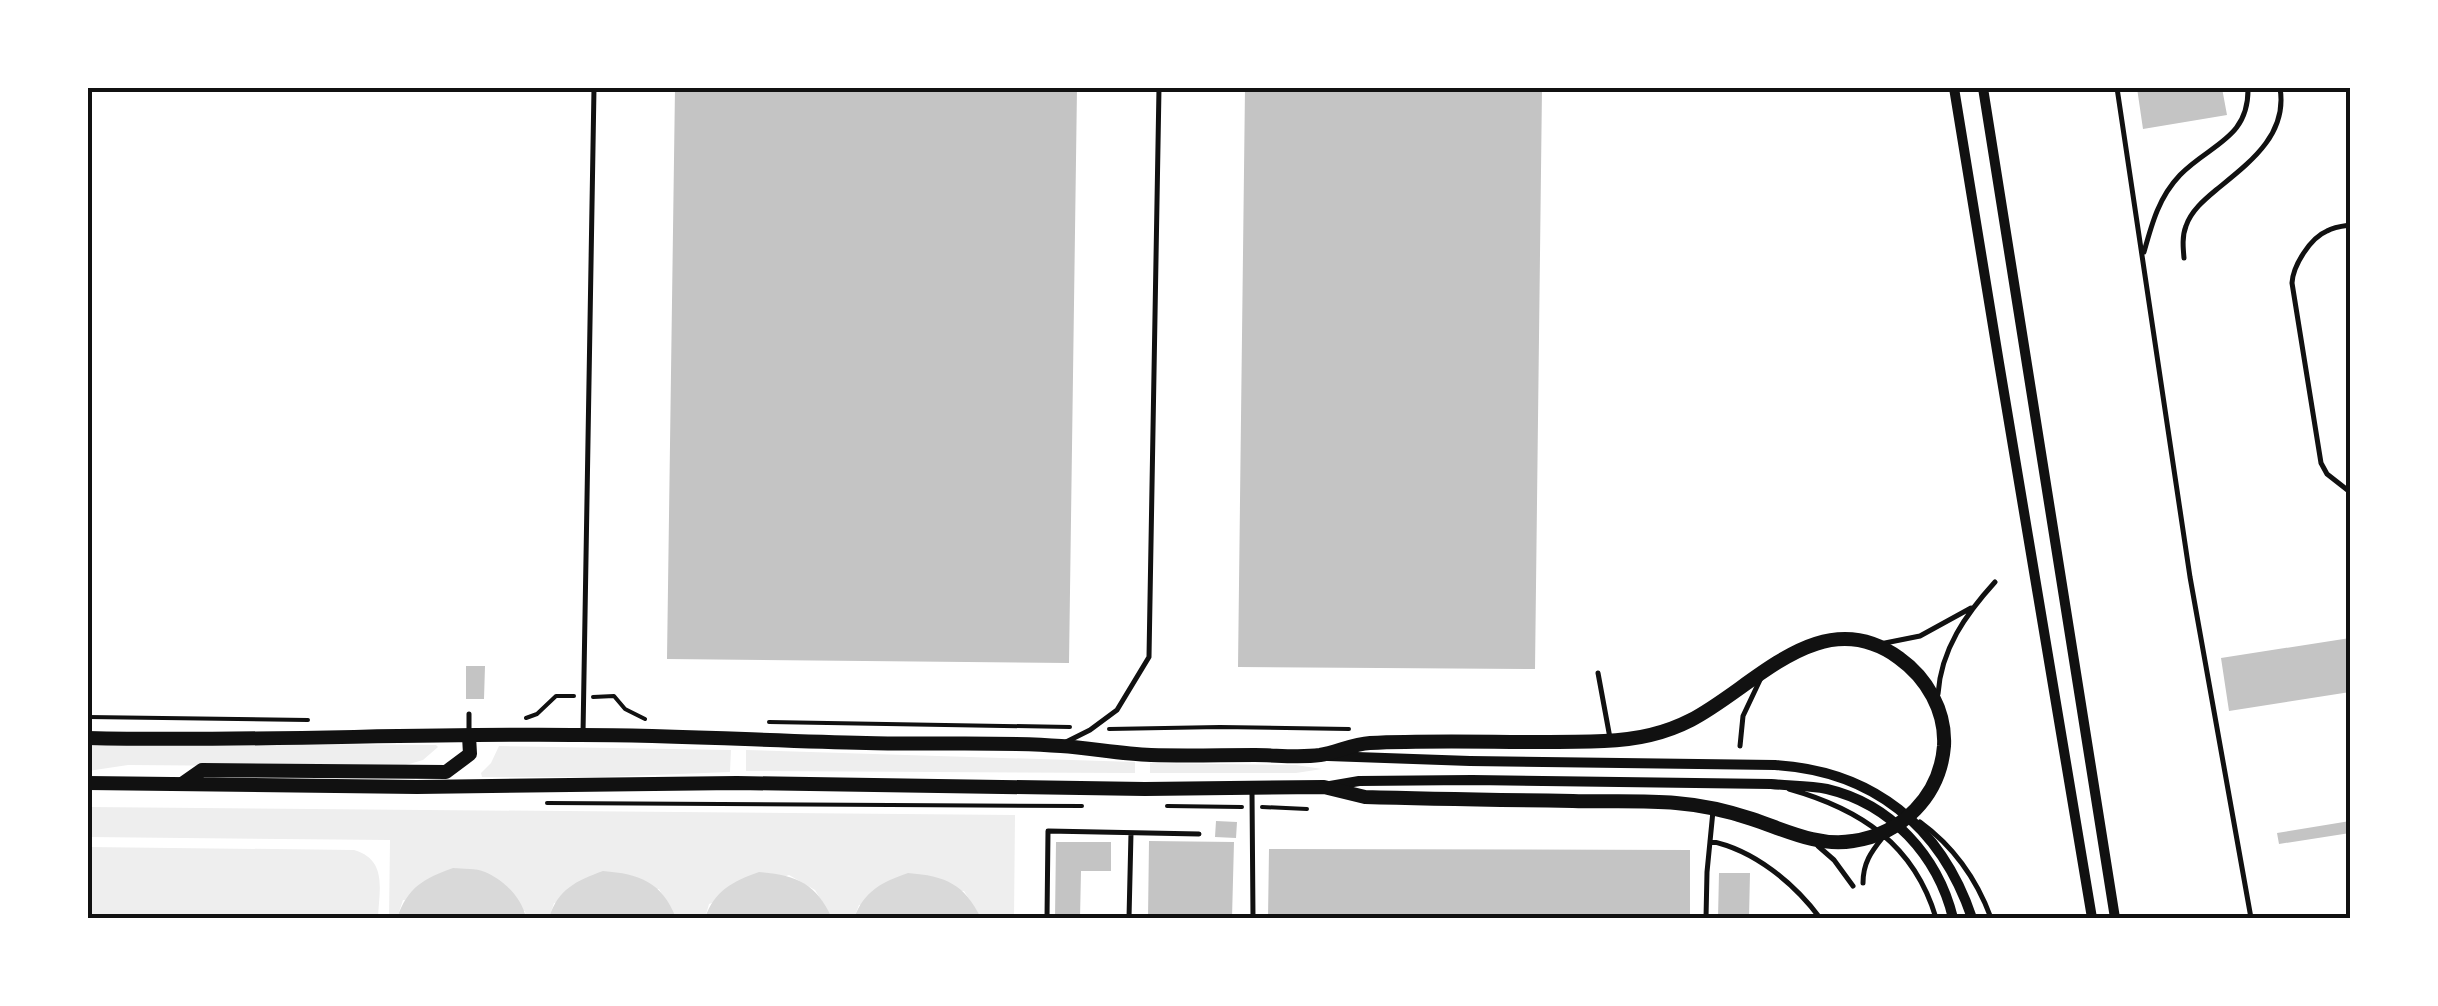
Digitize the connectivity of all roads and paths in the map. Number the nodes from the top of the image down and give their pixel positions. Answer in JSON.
{"nodes":[{"id":1,"x":594,"y":88,"type":"edge"},
{"id":2,"x":1159,"y":88,"type":"edge"},
{"id":3,"x":1954,"y":88,"type":"edge"},
{"id":4,"x":1983,"y":88,"type":"edge"},
{"id":5,"x":2117,"y":88,"type":"edge"},
{"id":6,"x":2248,"y":88,"type":"edge"},
{"id":7,"x":2280,"y":88,"type":"edge"},
{"id":8,"x":2350,"y":225,"type":"edge"},
{"id":9,"x":2143,"y":254,"type":"junction"},
{"id":10,"x":2184,"y":258,"type":"dead end"},
{"id":11,"x":2350,"y":492,"type":"edge"},
{"id":12,"x":1995,"y":582,"type":"dead end"},
{"id":13,"x":1973,"y":606,"type":"junction"},
{"id":14,"x":1874,"y":645,"type":"junction"},
{"id":15,"x":1774,"y":662,"type":"junction"},
{"id":16,"x":1598,"y":673,"type":"dead end"},
{"id":17,"x":1938,"y":707,"type":"junction"},
{"id":18,"x":469,"y":714,"type":"dead end"},
{"id":19,"x":583,"y":734,"type":"junction"},
{"id":20,"x":469,"y":736,"type":"junction"},
{"id":21,"x":88,"y":738,"type":"edge"},
{"id":22,"x":1611,"y":741,"type":"junction"},
{"id":23,"x":1060,"y":746,"type":"junction"},
{"id":24,"x":1740,"y":746,"type":"dead end"},
{"id":25,"x":1317,"y":756,"type":"junction"},
{"id":26,"x":88,"y":783,"type":"edge"},
{"id":27,"x":181,"y":784,"type":"junction"},
{"id":28,"x":1772,"y":784,"type":"junction"},
{"id":29,"x":1324,"y":787,"type":"junction"},
{"id":30,"x":1252,"y":788,"type":"junction"},
{"id":31,"x":546,"y":803,"type":"dead end"},
{"id":32,"x":1082,"y":806,"type":"dead end"},
{"id":33,"x":1158,"y":806,"type":"dead end"},
{"id":34,"x":1252,"y":807,"type":"junction"},
{"id":35,"x":1714,"y":808,"type":"junction"},
{"id":36,"x":1307,"y":809,"type":"dead end"},
{"id":37,"x":1904,"y":811,"type":"junction"},
{"id":38,"x":1889,"y":830,"type":"junction"},
{"id":39,"x":1131,"y":833,"type":"junction"},
{"id":40,"x":1199,"y":834,"type":"dead end"},
{"id":41,"x":1803,"y":836,"type":"junction"},
{"id":42,"x":1710,"y":841,"type":"junction"},
{"id":43,"x":1863,"y":883,"type":"dead end"},
{"id":44,"x":1853,"y":886,"type":"dead end"},
{"id":45,"x":1972,"y":917,"type":"edge"},
{"id":46,"x":1047,"y":918,"type":"edge"},
{"id":47,"x":1129,"y":918,"type":"edge"},
{"id":48,"x":1252,"y":918,"type":"edge"},
{"id":49,"x":1706,"y":918,"type":"edge"},
{"id":50,"x":1820,"y":918,"type":"edge"},
{"id":51,"x":1936,"y":918,"type":"edge"},
{"id":52,"x":1953,"y":918,"type":"edge"},
{"id":53,"x":1991,"y":918,"type":"edge"},
{"id":54,"x":2092,"y":918,"type":"edge"},
{"id":55,"x":2115,"y":918,"type":"edge"},
{"id":56,"x":2250,"y":918,"type":"edge"}],
"edges":[{"from":1,"to":19,"type":"lane"},
{"from":2,"to":23,"type":"lane"},
{"from":3,"to":54,"type":"street"},
{"from":4,"to":55,"type":"street"},
{"from":5,"to":9,"type":"lane"},
{"from":6,"to":9,"type":"lane"},
{"from":7,"to":10,"type":"lane"},
{"from":8,"to":11,"type":"lane"},
{"from":9,"to":56,"type":"lane"},
{"from":12,"to":13,"type":"lane"},
{"from":13,"to":14,"type":"lane"},
{"from":13,"to":17,"type":"lane"},
{"from":14,"to":15,"type":"street"},
{"from":14,"to":17,"type":"street"},
{"from":15,"to":22,"type":"street"},
{"from":15,"to":24,"type":"lane"},
{"from":16,"to":22,"type":"lane"},
{"from":17,"to":38,"type":"street"},
{"from":18,"to":20,"type":"lane"},
{"from":19,"to":20,"type":"street"},
{"from":19,"to":23,"type":"street"},
{"from":20,"to":21,"type":"street"},
{"from":20,"to":27,"type":"street"},
{"from":22,"to":25,"type":"street"},
{"from":23,"to":25,"type":"street"},
{"from":25,"to":37,"type":"street"},
{"from":26,"to":27,"type":"street"},
{"from":27,"to":30,"type":"street"},
{"from":28,"to":29,"type":"street"},
{"from":28,"to":51,"type":"lane"},
{"from":28,"to":52,"type":"street"},
{"from":29,"to":30,"type":"street"},
{"from":29,"to":35,"type":"street"},
{"from":30,"to":34,"type":"lane"},
{"from":31,"to":32,"type":"path"},
{"from":33,"to":34,"type":"path"},
{"from":34,"to":36,"type":"path"},
{"from":34,"to":48,"type":"lane"},
{"from":35,"to":41,"type":"street"},
{"from":35,"to":42,"type":"lane"},
{"from":37,"to":45,"type":"street"},
{"from":37,"to":53,"type":"lane"},
{"from":38,"to":41,"type":"street"},
{"from":38,"to":43,"type":"lane"},
{"from":39,"to":40,"type":"lane"},
{"from":39,"to":46,"type":"lane"},
{"from":39,"to":47,"type":"lane"},
{"from":41,"to":44,"type":"lane"},
{"from":42,"to":49,"type":"lane"},
{"from":42,"to":50,"type":"lane"}]}
